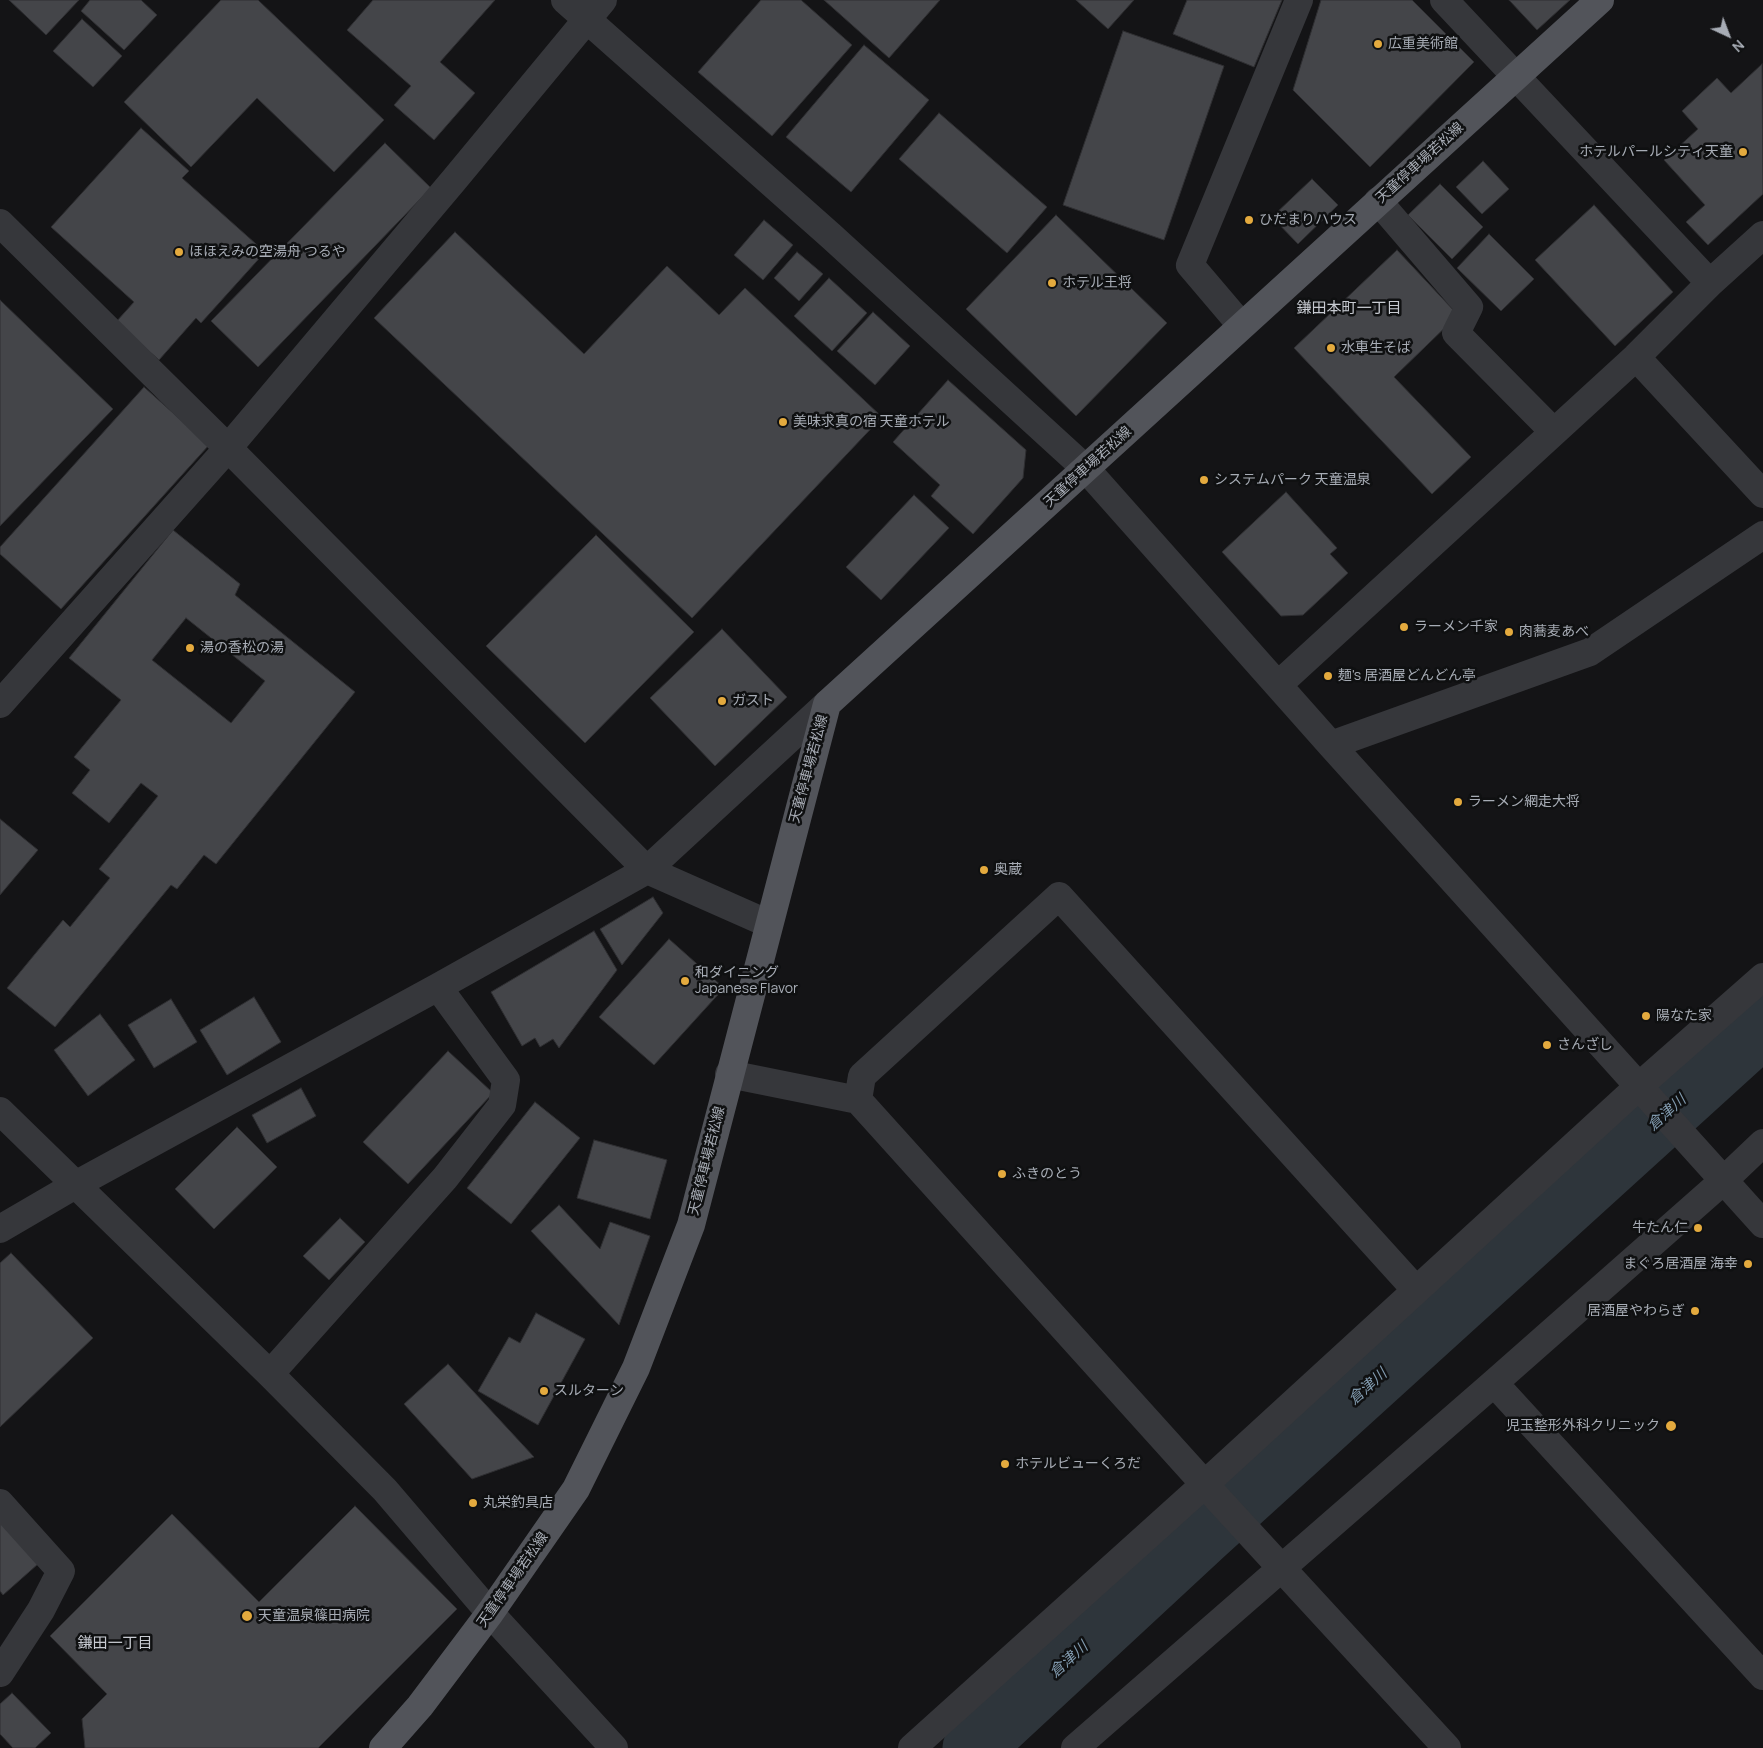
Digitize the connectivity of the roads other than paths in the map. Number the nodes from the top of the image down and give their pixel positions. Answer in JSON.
{"nodes":[{"id":1,"x":565,"y":0,"type":"edge"},
{"id":2,"x":1299,"y":0,"type":"edge"},
{"id":3,"x":1444,"y":0,"type":"edge"},
{"id":4,"x":1600,"y":0,"type":"edge"},
{"id":5,"x":595,"y":10,"type":"edge"},
{"id":6,"x":1515,"y":76,"type":"junction"},
{"id":7,"x":1378,"y":201,"type":"junction"},
{"id":8,"x":0,"y":223,"type":"edge"},
{"id":9,"x":1763,"y":235,"type":"edge"},
{"id":10,"x":1710,"y":284,"type":"junction"},
{"id":11,"x":1241,"y":325,"type":"junction"},
{"id":12,"x":1636,"y":357,"type":"junction"},
{"id":13,"x":1554,"y":432,"type":"junction"},
{"id":14,"x":228,"y":448,"type":"junction"},
{"id":15,"x":1086,"y":469,"type":"junction"},
{"id":16,"x":1763,"y":494,"type":"edge"},
{"id":17,"x":1763,"y":534,"type":"edge"},
{"id":18,"x":1278,"y":685,"type":"junction"},
{"id":19,"x":0,"y":704,"type":"edge"},
{"id":20,"x":826,"y":704,"type":"junction"},
{"id":21,"x":1331,"y":745,"type":"junction"},
{"id":22,"x":647,"y":870,"type":"junction"},
{"id":23,"x":769,"y":924,"type":"junction"},
{"id":24,"x":1763,"y":976,"type":"edge"},
{"id":25,"x":438,"y":988,"type":"junction"},
{"id":26,"x":729,"y":1074,"type":"junction"},
{"id":27,"x":1643,"y":1092,"type":"junction"},
{"id":28,"x":858,"y":1100,"type":"junction"},
{"id":29,"x":0,"y":1110,"type":"edge"},
{"id":30,"x":1763,"y":1143,"type":"edge"},
{"id":31,"x":1716,"y":1173,"type":"junction"},
{"id":32,"x":77,"y":1184,"type":"junction"},
{"id":33,"x":1763,"y":1224,"type":"edge"},
{"id":34,"x":0,"y":1229,"type":"edge"},
{"id":35,"x":1416,"y":1290,"type":"junction"},
{"id":36,"x":270,"y":1374,"type":"junction"},
{"id":37,"x":1494,"y":1383,"type":"junction"},
{"id":38,"x":1211,"y":1491,"type":"junction"},
{"id":39,"x":0,"y":1503,"type":"edge"},
{"id":40,"x":1276,"y":1561,"type":"junction"},
{"id":41,"x":490,"y":1613,"type":"junction"},
{"id":42,"x":0,"y":1673,"type":"edge"},
{"id":43,"x":1763,"y":1676,"type":"edge"},
{"id":44,"x":383,"y":1748,"type":"edge"},
{"id":45,"x":614,"y":1748,"type":"edge"},
{"id":46,"x":912,"y":1748,"type":"edge"},
{"id":47,"x":1075,"y":1748,"type":"edge"},
{"id":48,"x":1447,"y":1748,"type":"edge"}],
"edges":[{"from":1,"to":5,"type":"street"},
{"from":2,"to":11,"type":"street"},
{"from":3,"to":6,"type":"street"},
{"from":4,"to":6,"type":"main road","name":"天童停車場若松線"},
{"from":5,"to":14,"type":"street"},
{"from":5,"to":15,"type":"street"},
{"from":6,"to":7,"type":"main road","name":"天童停車場若松線"},
{"from":6,"to":10,"type":"street"},
{"from":7,"to":11,"type":"main road","name":"天童停車場若松線"},
{"from":7,"to":13,"type":"street"},
{"from":8,"to":14,"type":"street"},
{"from":9,"to":10,"type":"street"},
{"from":10,"to":12,"type":"street"},
{"from":11,"to":15,"type":"main road","name":"天童停車場若松線"},
{"from":12,"to":13,"type":"street"},
{"from":12,"to":16,"type":"street"},
{"from":13,"to":18,"type":"street"},
{"from":14,"to":19,"type":"street"},
{"from":14,"to":22,"type":"street"},
{"from":15,"to":18,"type":"street"},
{"from":15,"to":20,"type":"main road","name":"天童停車場若松線"},
{"from":17,"to":21,"type":"street"},
{"from":18,"to":21,"type":"street"},
{"from":20,"to":22,"type":"street"},
{"from":20,"to":23,"type":"main road","name":"天童停車場若松線"},
{"from":21,"to":27,"type":"street"},
{"from":22,"to":23,"type":"street"},
{"from":22,"to":25,"type":"street"},
{"from":23,"to":26,"type":"main road","name":"天童停車場若松線"},
{"from":24,"to":27,"type":"street"},
{"from":25,"to":32,"type":"street"},
{"from":25,"to":36,"type":"street"},
{"from":26,"to":28,"type":"street"},
{"from":26,"to":41,"type":"main road","name":"天童停車場若松線"},
{"from":27,"to":31,"type":"street"},
{"from":27,"to":35,"type":"street"},
{"from":28,"to":35,"type":"street"},
{"from":28,"to":38,"type":"street"},
{"from":29,"to":32,"type":"street"},
{"from":30,"to":31,"type":"street"},
{"from":31,"to":33,"type":"street"},
{"from":31,"to":37,"type":"street"},
{"from":32,"to":34,"type":"street"},
{"from":32,"to":36,"type":"street"},
{"from":35,"to":38,"type":"street"},
{"from":36,"to":41,"type":"street"},
{"from":37,"to":40,"type":"street"},
{"from":37,"to":43,"type":"street"},
{"from":38,"to":40,"type":"street"},
{"from":38,"to":46,"type":"street"},
{"from":39,"to":42,"type":"street"},
{"from":40,"to":47,"type":"street"},
{"from":40,"to":48,"type":"street"},
{"from":41,"to":44,"type":"main road","name":"天童停車場若松線"},
{"from":41,"to":45,"type":"street"}]}
